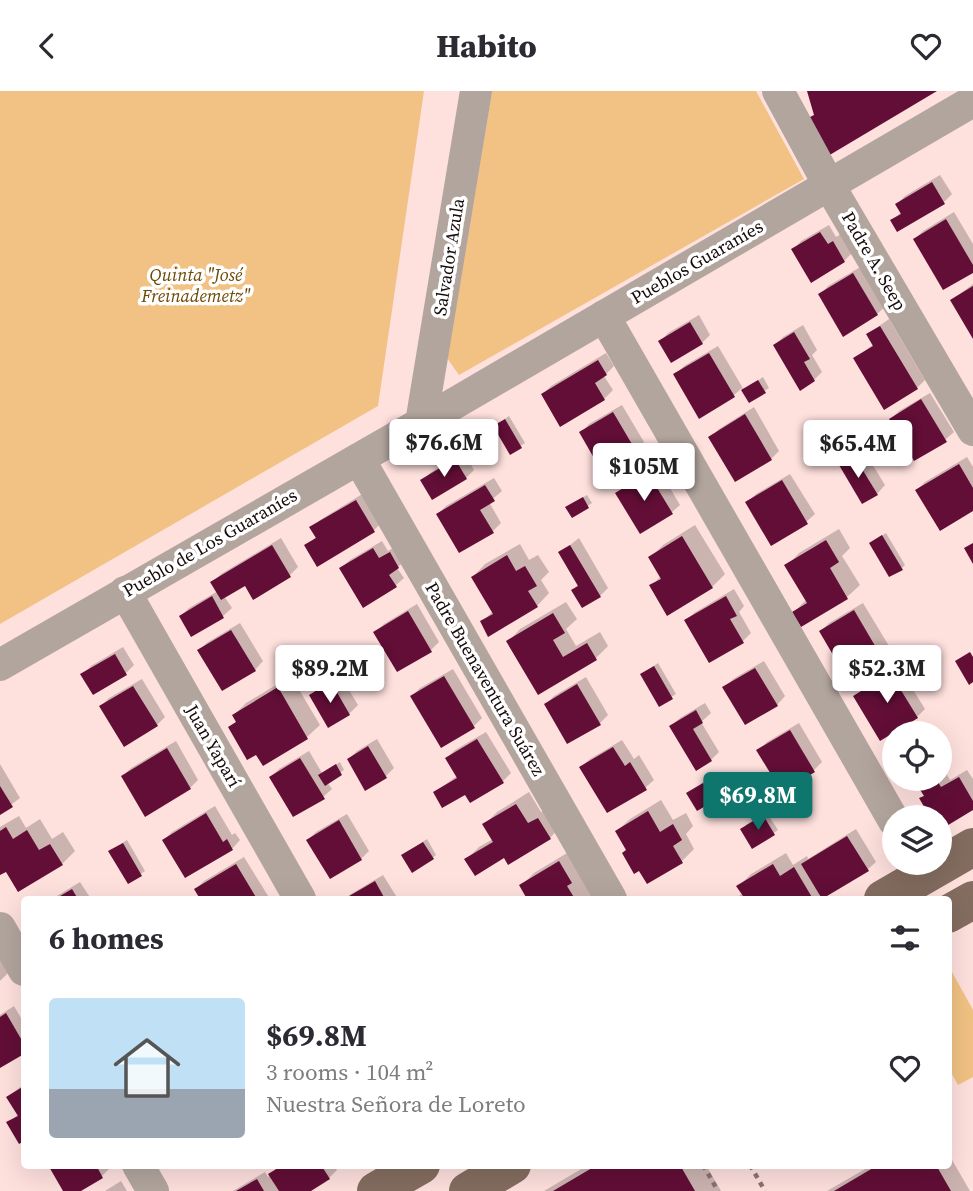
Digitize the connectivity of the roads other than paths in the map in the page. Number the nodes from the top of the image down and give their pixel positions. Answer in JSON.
{"nodes":[{"id":1,"x":476,"y":91,"type":"edge"},
{"id":2,"x":778,"y":91,"type":"edge"},
{"id":3,"x":973,"y":101,"type":"edge"},
{"id":4,"x":829,"y":185,"type":"junction"},
{"id":5,"x":604,"y":316,"type":"junction"},
{"id":6,"x":421,"y":423,"type":"junction"},
{"id":7,"x":973,"y":430,"type":"edge"},
{"id":8,"x":359,"y":459,"type":"junction"},
{"id":9,"x":125,"y":592,"type":"junction"},
{"id":10,"x":0,"y":665,"type":"edge"},
{"id":11,"x":885,"y":805,"type":"edge"},
{"id":12,"x":973,"y":847,"type":"edge"},
{"id":13,"x":952,"y":856,"type":"edge"},
{"id":14,"x":914,"y":875,"type":"edge"},
{"id":15,"x":298,"y":896,"type":"edge"},
{"id":16,"x":609,"y":896,"type":"edge"},
{"id":17,"x":887,"y":896,"type":"edge"},
{"id":18,"x":973,"y":900,"type":"edge"},
{"id":19,"x":952,"y":912,"type":"edge"},
{"id":20,"x":0,"y":928,"type":"edge"},
{"id":21,"x":21,"y":965,"type":"edge"},
{"id":22,"x":140,"y":1169,"type":"edge"},
{"id":23,"x":414,"y":1169,"type":"edge"},
{"id":24,"x":505,"y":1169,"type":"edge"},
{"id":25,"x":153,"y":1191,"type":"edge"},
{"id":26,"x":376,"y":1191,"type":"edge"},
{"id":27,"x":468,"y":1191,"type":"edge"}],
"edges":[{"from":1,"to":6,"type":"street","name":"Salvador Azula"},
{"from":2,"to":4,"type":"street","name":"Padre A. Seep"},
{"from":3,"to":4,"type":"street","name":"Pueblos Guaraníes"},
{"from":4,"to":5,"type":"street","name":"Pueblos Guaraníes"},
{"from":4,"to":7,"type":"street","name":"Padre A. Seep"},
{"from":5,"to":6,"type":"street","name":"Pueblos Guaraníes"},
{"from":5,"to":11,"type":"street"},
{"from":6,"to":8,"type":"street","name":"Pueblo de Los Guaraníes"},
{"from":8,"to":9,"type":"street","name":"Pueblo de Los Guaraníes"},
{"from":8,"to":16,"type":"street","name":"Padre Buenaventura Suárez"},
{"from":9,"to":10,"type":"street","name":"Pueblo de Los Guaraníes"},
{"from":9,"to":15,"type":"street","name":"Juan Yaparí"},
{"from":12,"to":13,"type":"main road"},
{"from":14,"to":17,"type":"main road"},
{"from":18,"to":19,"type":"main road"},
{"from":20,"to":21,"type":"street"},
{"from":22,"to":25,"type":"street"},
{"from":23,"to":26,"type":"main road"},
{"from":24,"to":27,"type":"main road"}]}
